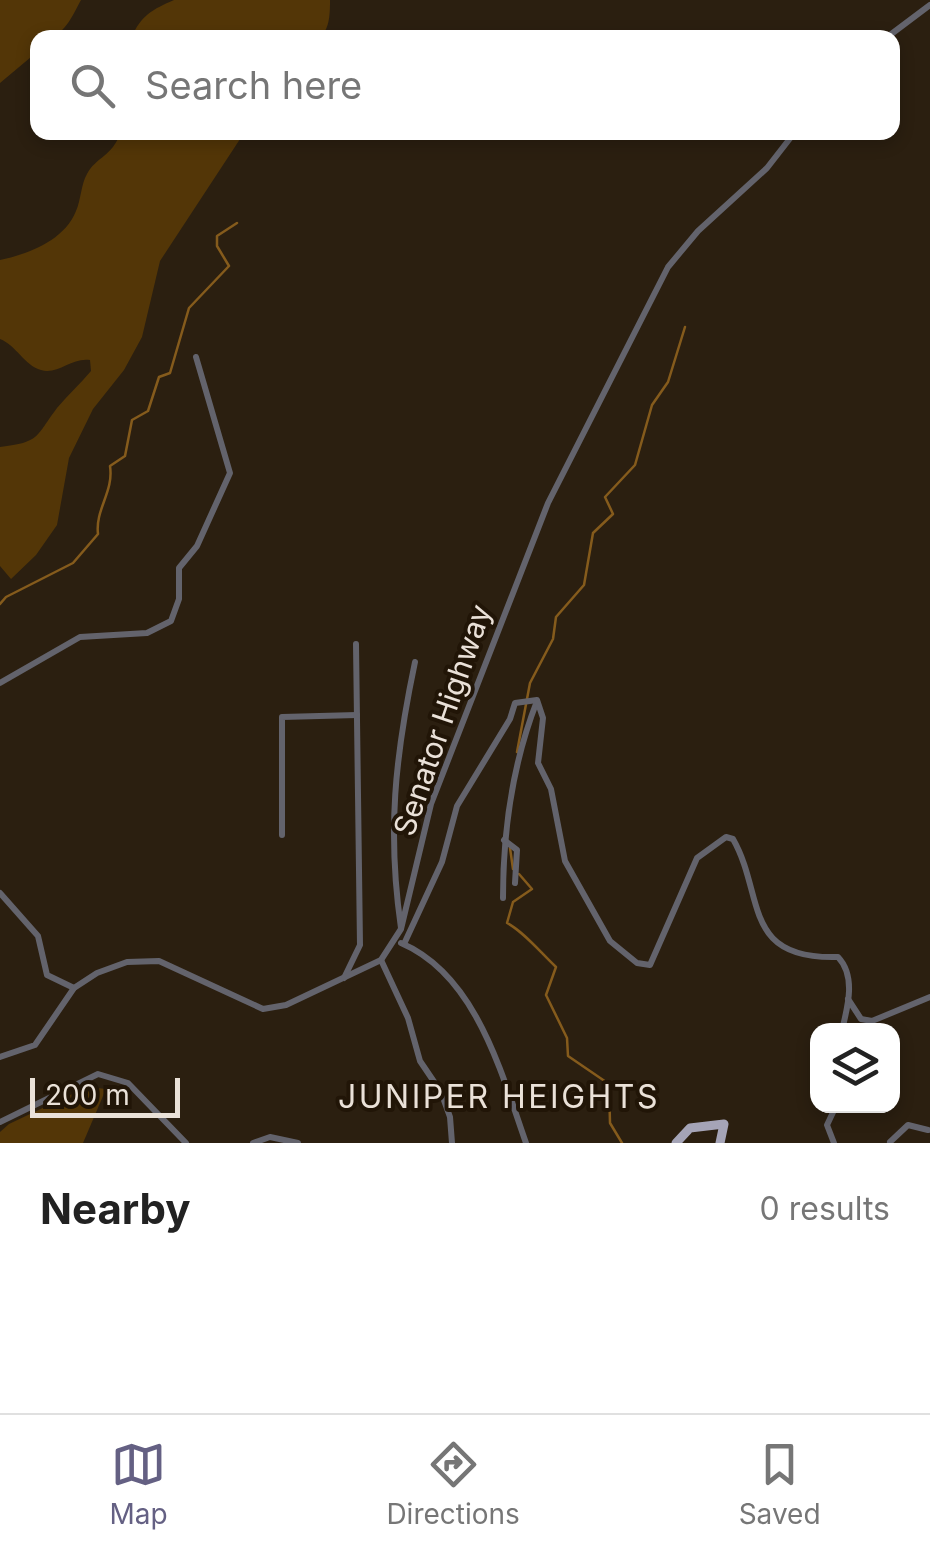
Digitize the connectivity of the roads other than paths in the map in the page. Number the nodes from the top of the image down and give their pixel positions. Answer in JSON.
{"nodes":[{"id":1,"x":930,"y":5,"type":"edge"},
{"id":2,"x":897,"y":30,"type":"edge"},
{"id":3,"x":789,"y":140,"type":"edge"},
{"id":4,"x":196,"y":357,"type":"dead end"},
{"id":5,"x":356,"y":644,"type":"dead end"},
{"id":6,"x":416,"y":662,"type":"dead end"},
{"id":7,"x":0,"y":682,"type":"edge"},
{"id":8,"x":537,"y":700,"type":"junction"},
{"id":9,"x":357,"y":715,"type":"junction"},
{"id":10,"x":282,"y":835,"type":"dead end"},
{"id":11,"x":502,"y":840,"type":"junction"},
{"id":12,"x":515,"y":883,"type":"dead end"},
{"id":13,"x":0,"y":893,"type":"edge"},
{"id":14,"x":503,"y":898,"type":"dead end"},
{"id":15,"x":402,"y":929,"type":"junction"},
{"id":16,"x":400,"y":942,"type":"junction"},
{"id":17,"x":380,"y":960,"type":"junction"},
{"id":18,"x":343,"y":979,"type":"junction"},
{"id":19,"x":74,"y":988,"type":"junction"},
{"id":20,"x":847,"y":997,"type":"junction"},
{"id":21,"x":930,"y":997,"type":"edge"},
{"id":22,"x":843,"y":1023,"type":"edge"},
{"id":23,"x":0,"y":1057,"type":"edge"},
{"id":24,"x":833,"y":1113,"type":"edge"},
{"id":25,"x":0,"y":1122,"type":"edge"},
{"id":26,"x":928,"y":1130,"type":"edge"},
{"id":27,"x":186,"y":1143,"type":"edge"},
{"id":28,"x":253,"y":1143,"type":"edge"},
{"id":29,"x":298,"y":1143,"type":"edge"},
{"id":30,"x":452,"y":1143,"type":"edge"},
{"id":31,"x":526,"y":1143,"type":"edge"},
{"id":32,"x":676,"y":1143,"type":"edge"},
{"id":33,"x":720,"y":1143,"type":"edge"},
{"id":34,"x":834,"y":1143,"type":"edge"},
{"id":35,"x":889,"y":1143,"type":"edge"}],
"edges":[{"from":1,"to":2,"type":"street"},
{"from":3,"to":15,"type":"street","name":"Senator Highway"},
{"from":4,"to":7,"type":"street"},
{"from":5,"to":9,"type":"street"},
{"from":6,"to":15,"type":"street"},
{"from":8,"to":11,"type":"street"},
{"from":8,"to":16,"type":"street"},
{"from":8,"to":20,"type":"street"},
{"from":9,"to":10,"type":"street"},
{"from":9,"to":18,"type":"street"},
{"from":11,"to":12,"type":"street"},
{"from":11,"to":14,"type":"street"},
{"from":13,"to":19,"type":"street"},
{"from":15,"to":16,"type":"street","name":"Senator Highway"},
{"from":16,"to":17,"type":"street","name":"Senator Highway"},
{"from":16,"to":31,"type":"street"},
{"from":17,"to":18,"type":"street","name":"Senator Highway"},
{"from":17,"to":30,"type":"street"},
{"from":18,"to":19,"type":"street","name":"Senator Highway"},
{"from":19,"to":23,"type":"street","name":"Senator Highway"},
{"from":20,"to":21,"type":"street"},
{"from":20,"to":22,"type":"street"},
{"from":24,"to":34,"type":"street"},
{"from":25,"to":27,"type":"street"},
{"from":26,"to":35,"type":"street"},
{"from":28,"to":29,"type":"street"},
{"from":32,"to":33,"type":"main road"}]}
